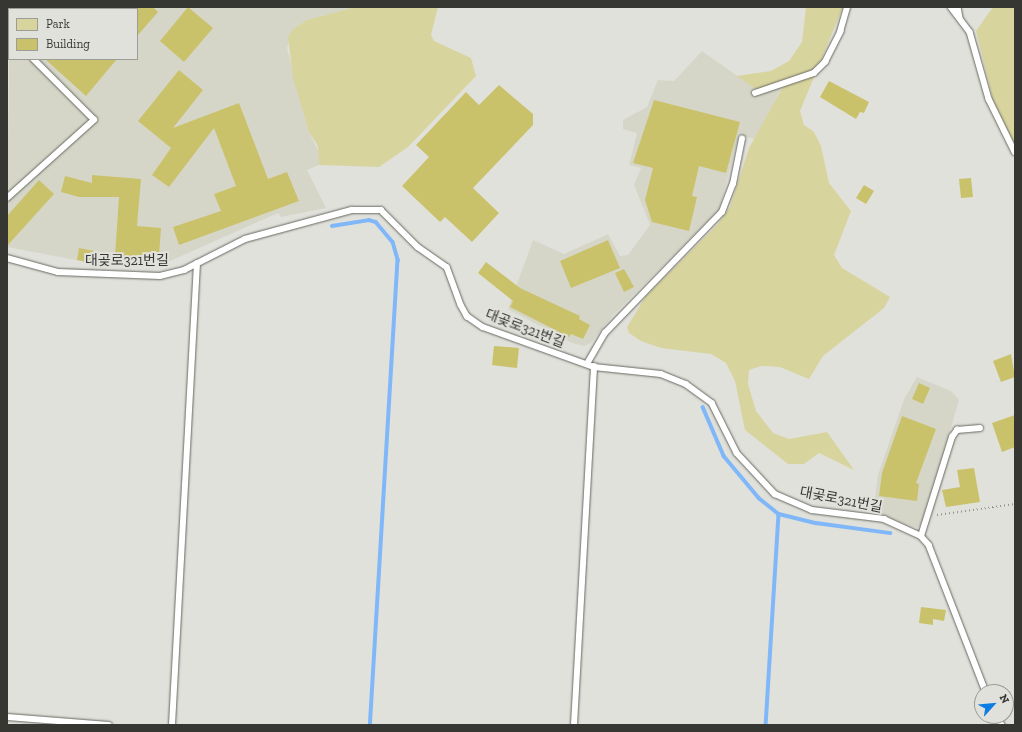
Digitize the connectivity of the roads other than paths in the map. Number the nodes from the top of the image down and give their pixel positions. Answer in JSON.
{"nodes":[{"id":1,"x":847,"y":7,"type":"edge"},
{"id":2,"x":950,"y":7,"type":"edge"},
{"id":3,"x":958,"y":7,"type":"edge"},
{"id":4,"x":961,"y":20,"type":"junction"},
{"id":5,"x":34,"y":60,"type":"edge"},
{"id":6,"x":755,"y":93,"type":"dead end"},
{"id":7,"x":742,"y":139,"type":"dead end"},
{"id":8,"x":1015,"y":152,"type":"edge"},
{"id":9,"x":7,"y":198,"type":"edge"},
{"id":10,"x":7,"y":258,"type":"edge"},
{"id":11,"x":197,"y":264,"type":"junction"},
{"id":12,"x":587,"y":364,"type":"junction"},
{"id":13,"x":594,"y":367,"type":"junction"},
{"id":14,"x":980,"y":428,"type":"dead end"},
{"id":15,"x":921,"y":536,"type":"junction"},
{"id":16,"x":983,"y":684,"type":"edge"},
{"id":17,"x":7,"y":716,"type":"edge"},
{"id":18,"x":110,"y":725,"type":"edge"},
{"id":19,"x":172,"y":725,"type":"edge"},
{"id":20,"x":574,"y":725,"type":"edge"}],
"edges":[{"from":1,"to":6,"type":"lane"},
{"from":2,"to":4,"type":"lane"},
{"from":3,"to":4,"type":"lane"},
{"from":4,"to":8,"type":"lane"},
{"from":5,"to":9,"type":"lane"},
{"from":7,"to":12,"type":"lane"},
{"from":10,"to":11,"type":"lane","name":"대곶로321번길"},
{"from":11,"to":12,"type":"lane","name":"대곶로321번길"},
{"from":11,"to":19,"type":"lane"},
{"from":12,"to":13,"type":"lane","name":"대곶로321번길"},
{"from":13,"to":15,"type":"lane","name":"대곶로321번길"},
{"from":13,"to":20,"type":"lane"},
{"from":14,"to":15,"type":"lane"},
{"from":15,"to":16,"type":"lane"},
{"from":17,"to":18,"type":"lane"}]}
